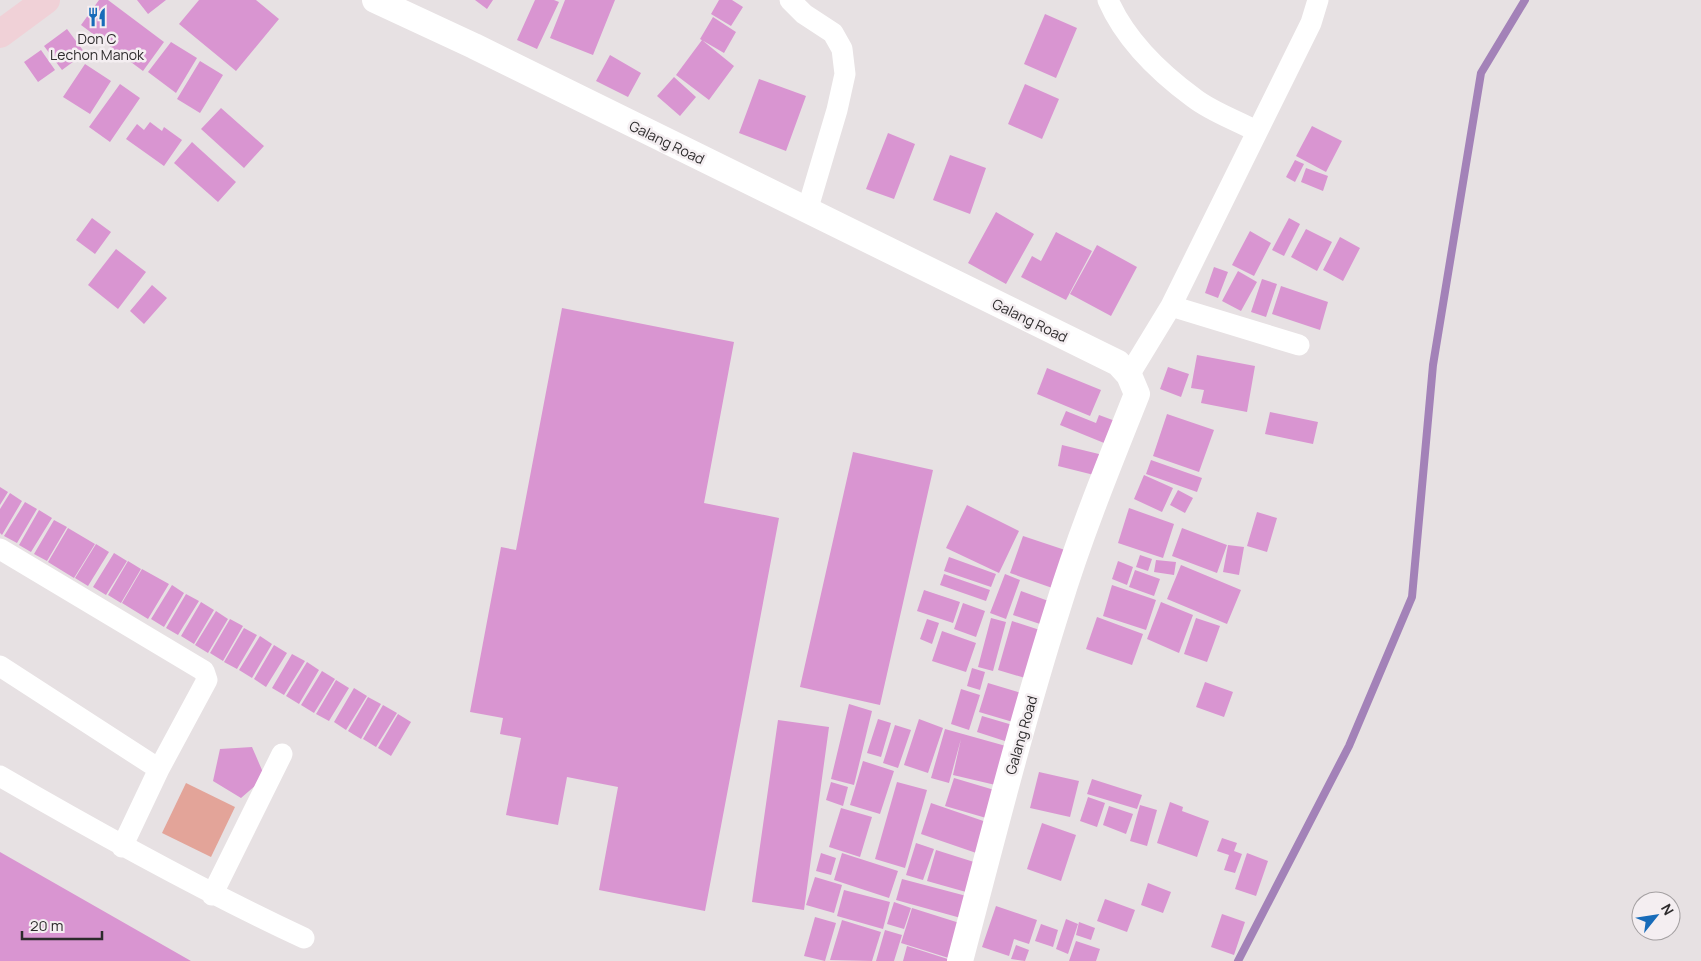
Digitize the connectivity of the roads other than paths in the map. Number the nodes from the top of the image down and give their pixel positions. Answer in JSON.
{"nodes":[{"id":1,"x":46,"y":0,"type":"edge"},
{"id":2,"x":375,"y":0,"type":"edge"},
{"id":3,"x":790,"y":0,"type":"edge"},
{"id":4,"x":1108,"y":0,"type":"edge"},
{"id":5,"x":1318,"y":0,"type":"edge"},
{"id":6,"x":0,"y":34,"type":"edge"},
{"id":7,"x":1256,"y":130,"type":"junction"},
{"id":8,"x":807,"y":211,"type":"junction"},
{"id":9,"x":1171,"y":306,"type":"junction"},
{"id":10,"x":1299,"y":345,"type":"dead end"},
{"id":11,"x":1129,"y":375,"type":"junction"},
{"id":12,"x":0,"y":549,"type":"edge"},
{"id":13,"x":0,"y":666,"type":"edge"},
{"id":14,"x":282,"y":754,"type":"dead end"},
{"id":15,"x":159,"y":769,"type":"junction"},
{"id":16,"x":0,"y":776,"type":"edge"},
{"id":17,"x":122,"y":847,"type":"junction"},
{"id":18,"x":212,"y":895,"type":"junction"},
{"id":19,"x":304,"y":938,"type":"dead end"},
{"id":20,"x":960,"y":961,"type":"edge"}],
"edges":[{"from":1,"to":6,"type":"main road"},
{"from":2,"to":8,"type":"street","name":"Galang Road"},
{"from":3,"to":8,"type":"street"},
{"from":4,"to":7,"type":"street"},
{"from":5,"to":7,"type":"street"},
{"from":7,"to":9,"type":"street"},
{"from":8,"to":11,"type":"street","name":"Galang Road"},
{"from":9,"to":10,"type":"street"},
{"from":9,"to":11,"type":"street"},
{"from":11,"to":20,"type":"street","name":"Galang Road"},
{"from":12,"to":15,"type":"street"},
{"from":13,"to":15,"type":"street"},
{"from":14,"to":18,"type":"street"},
{"from":15,"to":17,"type":"street"},
{"from":16,"to":17,"type":"street"},
{"from":17,"to":18,"type":"street"},
{"from":18,"to":19,"type":"street"}]}
